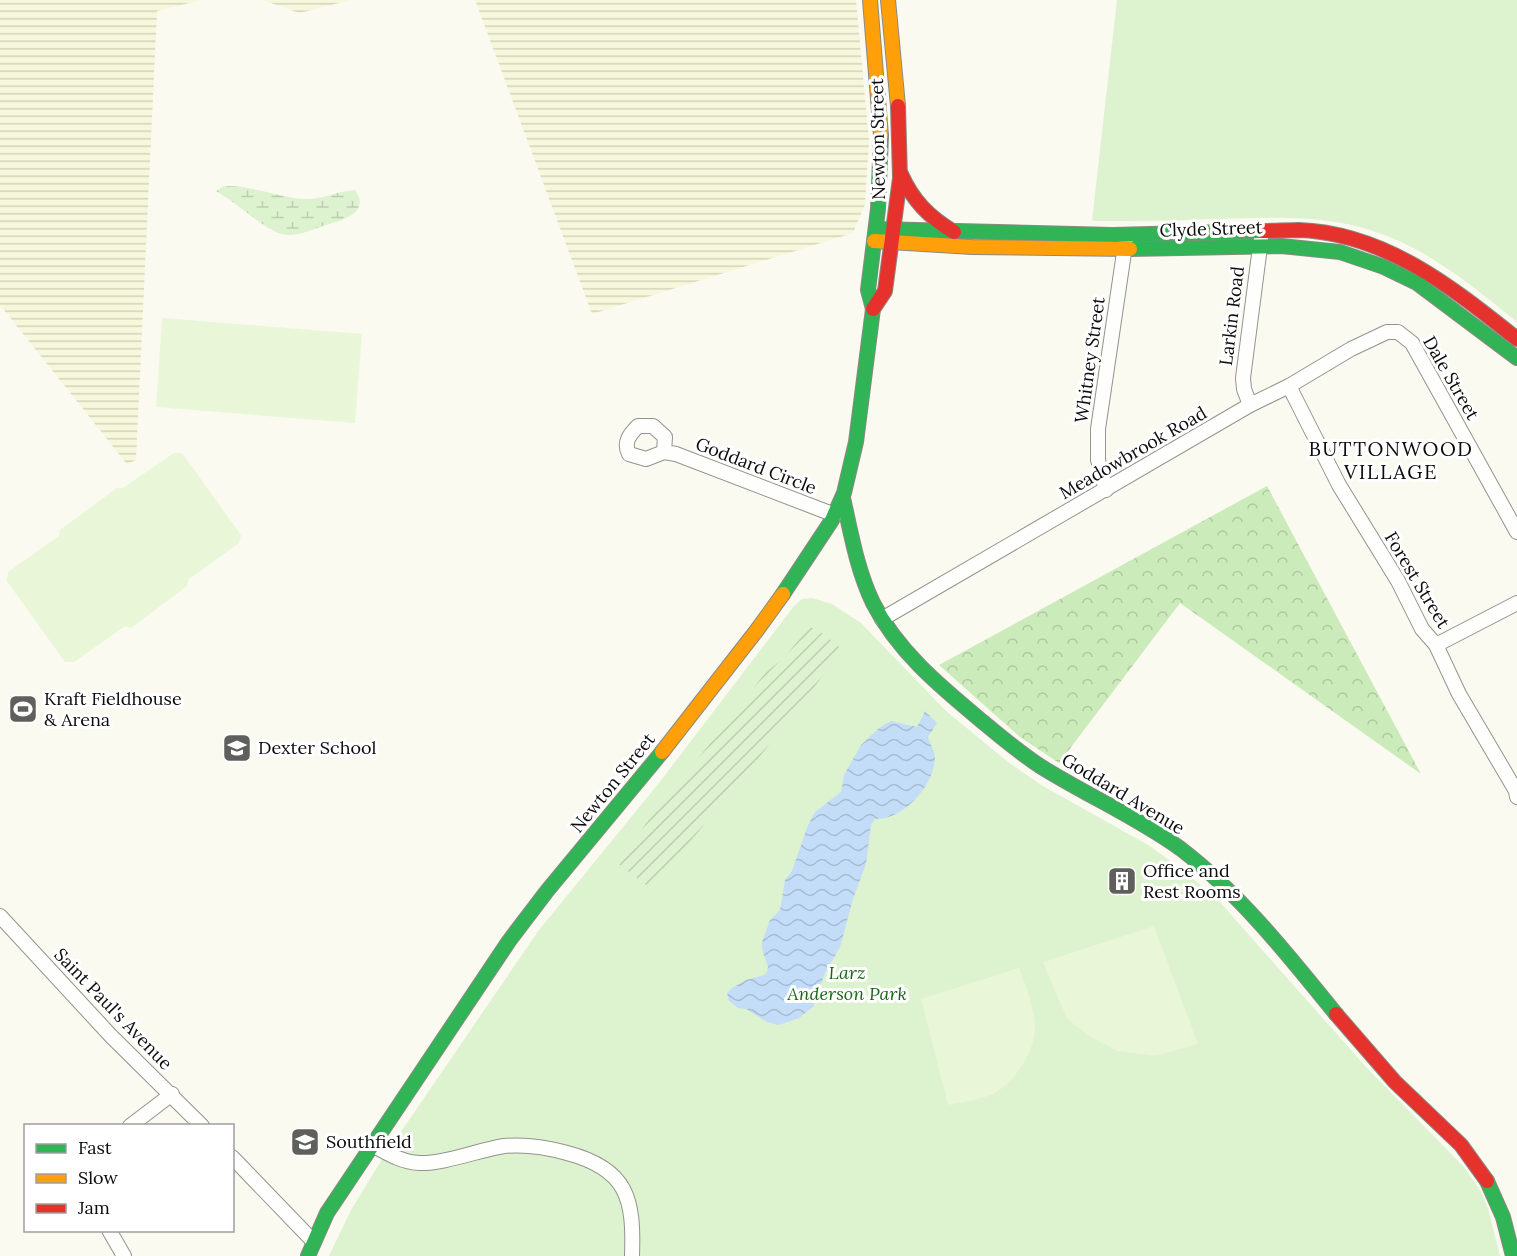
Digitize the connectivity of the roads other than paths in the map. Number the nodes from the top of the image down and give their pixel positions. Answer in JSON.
{"nodes":[{"id":1,"x":870,"y":0,"type":"edge"},
{"id":2,"x":888,"y":0,"type":"edge"},
{"id":3,"x":900,"y":171,"type":"junction"},
{"id":4,"x":1262,"y":231,"type":"junction"},
{"id":5,"x":956,"y":233,"type":"junction"},
{"id":6,"x":1126,"y":234,"type":"junction"},
{"id":7,"x":875,"y":235,"type":"junction"},
{"id":8,"x":893,"y":236,"type":"junction"},
{"id":9,"x":1260,"y":246,"type":"junction"},
{"id":10,"x":1125,"y":249,"type":"junction"},
{"id":11,"x":873,"y":309,"type":"junction"},
{"id":12,"x":1405,"y":337,"type":"joint"},
{"id":13,"x":1517,"y":339,"type":"edge"},
{"id":14,"x":1517,"y":358,"type":"edge"},
{"id":15,"x":1289,"y":386,"type":"junction"},
{"id":16,"x":1250,"y":405,"type":"junction"},
{"id":17,"x":664,"y":452,"type":"dead end"},
{"id":18,"x":1106,"y":490,"type":"junction"},
{"id":19,"x":843,"y":498,"type":"junction"},
{"id":20,"x":835,"y":515,"type":"junction"},
{"id":21,"x":1517,"y":532,"type":"edge"},
{"id":22,"x":1517,"y":603,"type":"edge"},
{"id":23,"x":882,"y":619,"type":"junction"},
{"id":24,"x":1436,"y":645,"type":"junction"},
{"id":25,"x":1516,"y":793,"type":"edge"},
{"id":26,"x":0,"y":916,"type":"edge"},
{"id":27,"x":172,"y":1094,"type":"junction"},
{"id":28,"x":131,"y":1124,"type":"edge"},
{"id":29,"x":201,"y":1124,"type":"edge"},
{"id":30,"x":372,"y":1145,"type":"junction"},
{"id":31,"x":234,"y":1159,"type":"edge"},
{"id":32,"x":110,"y":1232,"type":"edge"},
{"id":33,"x":310,"y":1250,"type":"edge"},
{"id":34,"x":124,"y":1256,"type":"edge"},
{"id":35,"x":632,"y":1256,"type":"edge"},
{"id":36,"x":1513,"y":1256,"type":"edge"}],
"edges":[{"from":1,"to":7,"type":"main road","name":"Newton Street"},
{"from":2,"to":3,"type":"main road","name":"Newton Street"},
{"from":3,"to":5,"type":"main road"},
{"from":3,"to":8,"type":"main road","name":"Newton Street"},
{"from":4,"to":6,"type":"main road","name":"Clyde Street"},
{"from":4,"to":9,"type":"street","name":"Larkin Road"},
{"from":4,"to":13,"type":"main road","name":"Clyde Street"},
{"from":5,"to":6,"type":"main road","name":"Clyde Street"},
{"from":5,"to":8,"type":"main road","name":"Clyde Street"},
{"from":6,"to":10,"type":"street","name":"Whitney Street"},
{"from":7,"to":8,"type":"main road","name":"Clyde Street"},
{"from":7,"to":11,"type":"main road","name":"Newton Street"},
{"from":8,"to":10,"type":"main road","name":"Clyde Street"},
{"from":8,"to":11,"type":"main road","name":"Newton Street"},
{"from":9,"to":10,"type":"main road","name":"Clyde Street"},
{"from":9,"to":14,"type":"main road","name":"Clyde Street"},
{"from":9,"to":16,"type":"street","name":"Larkin Road"},
{"from":10,"to":18,"type":"street","name":"Whitney Street"},
{"from":11,"to":19,"type":"main road","name":"Newton Street"},
{"from":12,"to":15,"type":"street","name":"Meadowbrook Road"},
{"from":12,"to":21,"type":"street","name":"Dale Street"},
{"from":15,"to":16,"type":"street","name":"Meadowbrook Road"},
{"from":15,"to":24,"type":"street","name":"Forest Street"},
{"from":16,"to":18,"type":"street","name":"Meadowbrook Road"},
{"from":17,"to":20,"type":"street","name":"Goddard Circle"},
{"from":18,"to":23,"type":"street","name":"Meadowbrook Road"},
{"from":19,"to":20,"type":"main road","name":"Newton Street"},
{"from":19,"to":23,"type":"main road","name":"Goddard Avenue"},
{"from":20,"to":30,"type":"main road","name":"Newton Street"},
{"from":22,"to":24,"type":"street"},
{"from":23,"to":36,"type":"main road","name":"Goddard Avenue"},
{"from":24,"to":25,"type":"street","name":"Forest Street"},
{"from":26,"to":27,"type":"street","name":"Saint Paul's Avenue"},
{"from":27,"to":28,"type":"street"},
{"from":27,"to":29,"type":"street","name":"Saint Paul's Avenue"},
{"from":30,"to":33,"type":"main road","name":"Newton Street"},
{"from":30,"to":35,"type":"street"},
{"from":31,"to":33,"type":"street"},
{"from":32,"to":34,"type":"street"}]}
